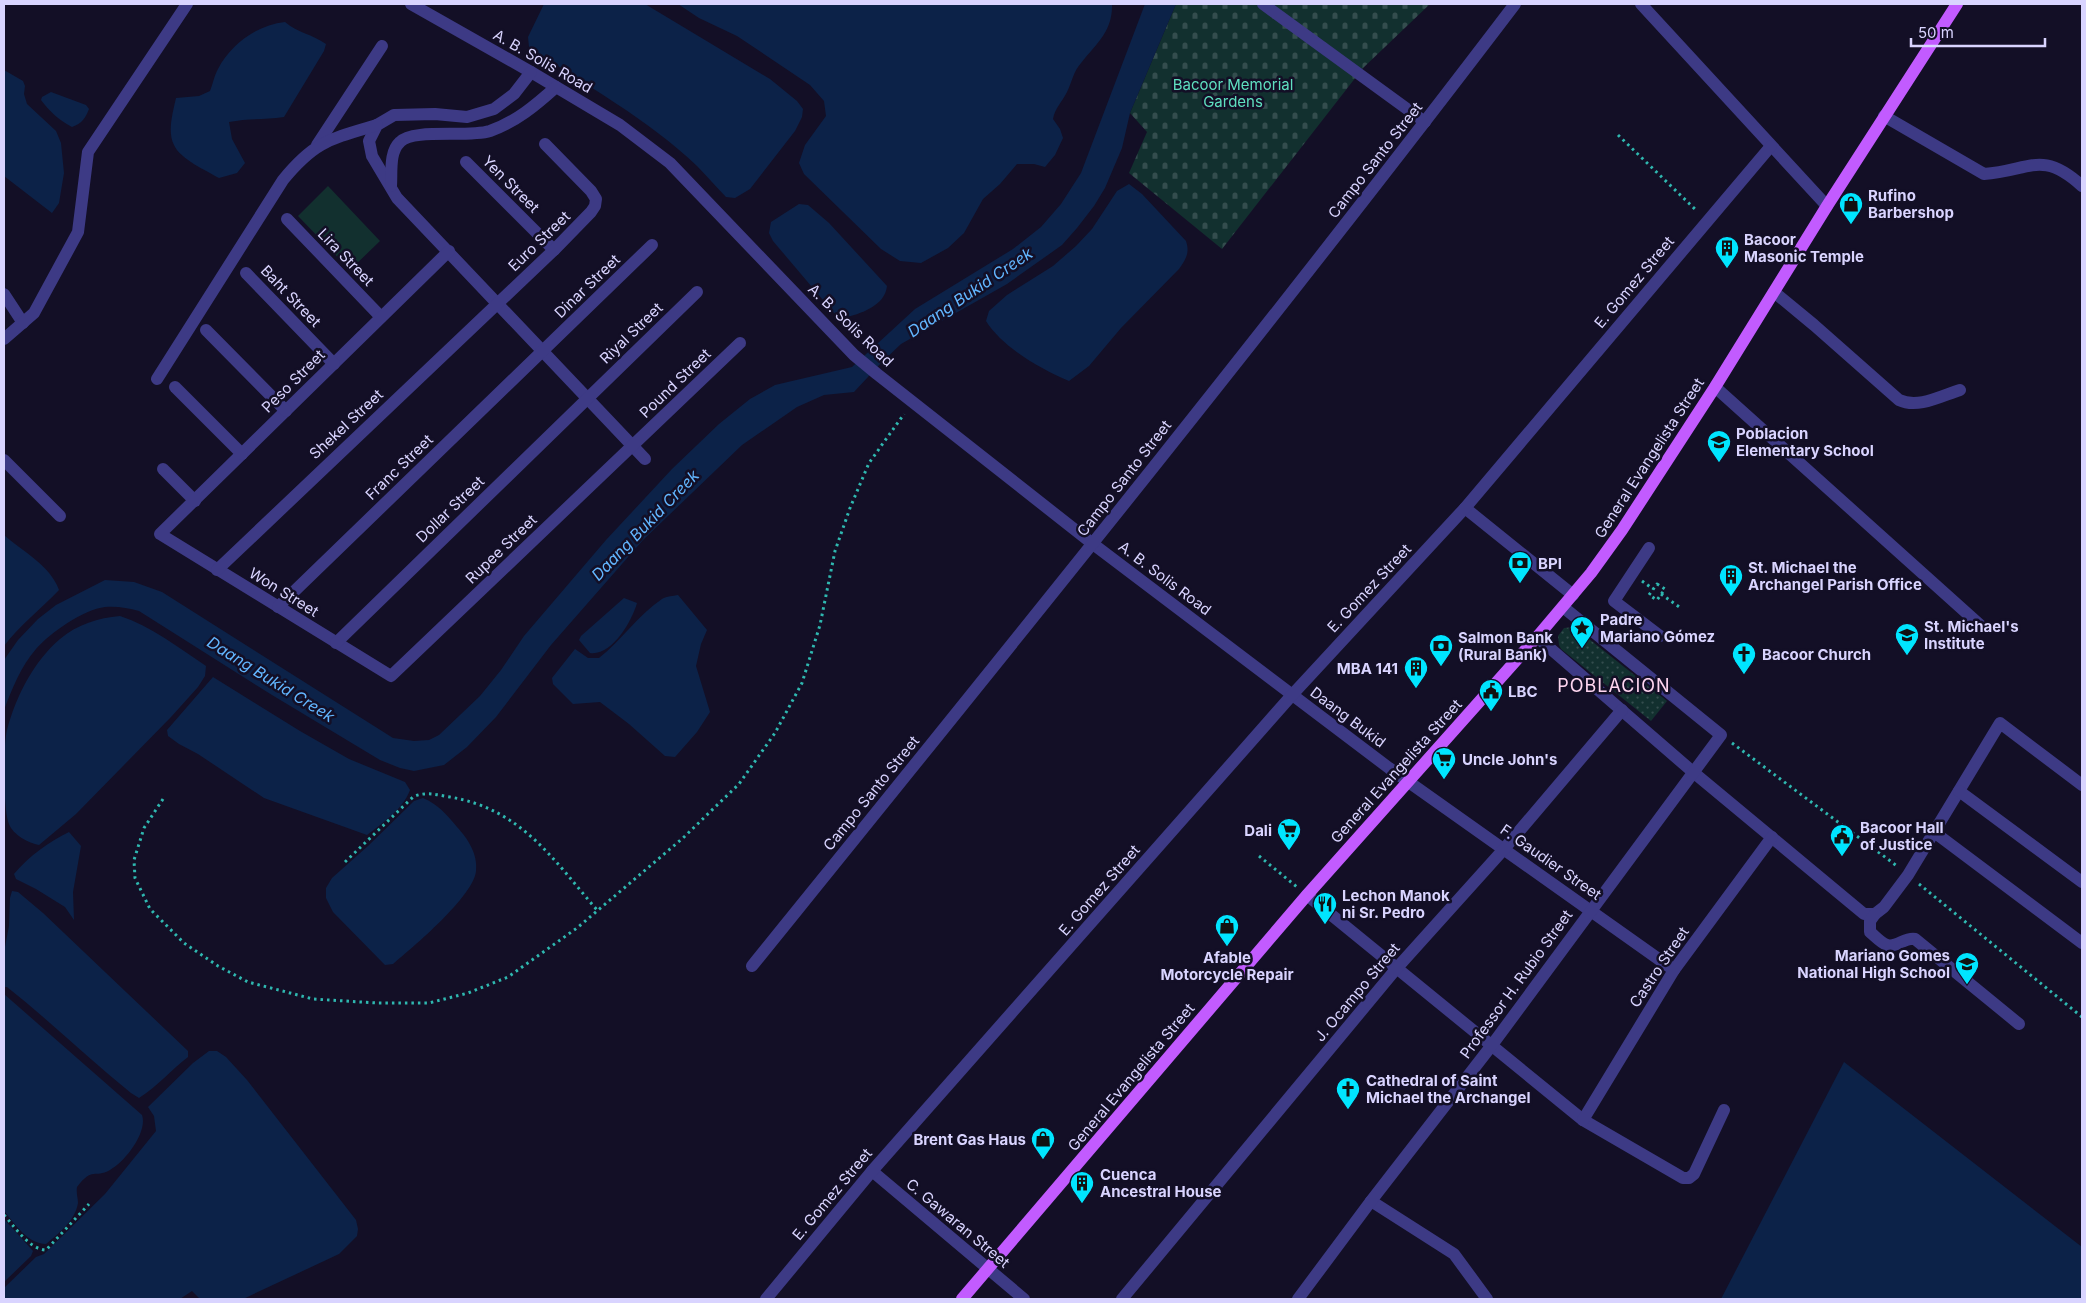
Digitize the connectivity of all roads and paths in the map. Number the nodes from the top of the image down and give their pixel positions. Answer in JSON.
{"nodes":[{"id":1,"x":187,"y":4,"type":"edge"},
{"id":2,"x":411,"y":4,"type":"edge"},
{"id":3,"x":1263,"y":4,"type":"edge"},
{"id":4,"x":1515,"y":4,"type":"edge"},
{"id":5,"x":1641,"y":4,"type":"edge"},
{"id":6,"x":1957,"y":4,"type":"edge"},
{"id":7,"x":382,"y":46,"type":"dead end"},
{"id":8,"x":531,"y":72,"type":"junction"},
{"id":9,"x":556,"y":87,"type":"junction"},
{"id":10,"x":1884,"y":116,"type":"junction"},
{"id":11,"x":1425,"y":122,"type":"junction"},
{"id":12,"x":377,"y":125,"type":"junction"},
{"id":13,"x":1618,"y":135,"type":"dead end"},
{"id":14,"x":546,"y":144,"type":"dead end"},
{"id":15,"x":1771,"y":146,"type":"junction"},
{"id":16,"x":315,"y":147,"type":"junction"},
{"id":17,"x":466,"y":162,"type":"dead end"},
{"id":18,"x":391,"y":186,"type":"junction"},
{"id":19,"x":2082,"y":186,"type":"edge"},
{"id":20,"x":1827,"y":206,"type":"junction"},
{"id":21,"x":287,"y":219,"type":"dead end"},
{"id":22,"x":1707,"y":221,"type":"junction"},
{"id":23,"x":652,"y":245,"type":"dead end"},
{"id":24,"x":554,"y":250,"type":"junction"},
{"id":25,"x":449,"y":251,"type":"junction"},
{"id":26,"x":246,"y":273,"type":"dead end"},
{"id":27,"x":697,"y":292,"type":"dead end"},
{"id":28,"x":1774,"y":292,"type":"junction"},
{"id":29,"x":4,"y":294,"type":"edge"},
{"id":30,"x":498,"y":303,"type":"junction"},
{"id":31,"x":381,"y":317,"type":"junction"},
{"id":32,"x":23,"y":323,"type":"junction"},
{"id":33,"x":206,"y":330,"type":"dead end"},
{"id":34,"x":4,"y":339,"type":"edge"},
{"id":35,"x":740,"y":343,"type":"dead end"},
{"id":36,"x":544,"y":350,"type":"junction"},
{"id":37,"x":334,"y":364,"type":"junction"},
{"id":38,"x":157,"y":379,"type":"dead end"},
{"id":39,"x":175,"y":387,"type":"dead end"},
{"id":40,"x":1715,"y":387,"type":"junction"},
{"id":41,"x":1960,"y":390,"type":"dead end"},
{"id":42,"x":588,"y":398,"type":"junction"},
{"id":43,"x":913,"y":401,"type":"junction"},
{"id":44,"x":286,"y":411,"type":"junction"},
{"id":45,"x":633,"y":446,"type":"junction"},
{"id":46,"x":242,"y":454,"type":"junction"},
{"id":47,"x":645,"y":459,"type":"dead end"},
{"id":48,"x":4,"y":460,"type":"edge"},
{"id":49,"x":163,"y":469,"type":"dead end"},
{"id":50,"x":195,"y":501,"type":"junction"},
{"id":51,"x":1465,"y":508,"type":"junction"},
{"id":52,"x":60,"y":516,"type":"dead end"},
{"id":53,"x":160,"y":534,"type":"joint"},
{"id":54,"x":1093,"y":544,"type":"junction"},
{"id":55,"x":1649,"y":548,"type":"dead end"},
{"id":56,"x":217,"y":570,"type":"junction"},
{"id":57,"x":1661,"y":594,"type":"junction"},
{"id":58,"x":1573,"y":595,"type":"junction"},
{"id":59,"x":278,"y":607,"type":"junction"},
{"id":60,"x":1562,"y":607,"type":"junction"},
{"id":61,"x":1682,"y":609,"type":"dead end"},
{"id":62,"x":1980,"y":625,"type":"dead end"},
{"id":63,"x":1660,"y":636,"type":"dead end"},
{"id":64,"x":1537,"y":637,"type":"junction"},
{"id":65,"x":336,"y":643,"type":"junction"},
{"id":66,"x":391,"y":676,"type":"joint"},
{"id":67,"x":1292,"y":695,"type":"junction"},
{"id":68,"x":1622,"y":710,"type":"junction"},
{"id":69,"x":1721,"y":735,"type":"junction"},
{"id":70,"x":1693,"y":772,"type":"junction"},
{"id":71,"x":1409,"y":782,"type":"junction"},
{"id":72,"x":2082,"y":786,"type":"edge"},
{"id":73,"x":1959,"y":791,"type":"junction"},
{"id":74,"x":163,"y":798,"type":"dead end"},
{"id":75,"x":1934,"y":832,"type":"junction"},
{"id":76,"x":1772,"y":837,"type":"junction"},
{"id":77,"x":1504,"y":849,"type":"junction"},
{"id":78,"x":1259,"y":856,"type":"dead end"},
{"id":79,"x":345,"y":862,"type":"dead end"},
{"id":80,"x":1908,"y":875,"type":"junction"},
{"id":81,"x":2082,"y":882,"type":"edge"},
{"id":82,"x":1307,"y":895,"type":"junction"},
{"id":83,"x":597,"y":910,"type":"junction"},
{"id":84,"x":1590,"y":910,"type":"junction"},
{"id":85,"x":1875,"y":914,"type":"junction"},
{"id":86,"x":2082,"y":943,"type":"edge"},
{"id":87,"x":752,"y":966,"type":"dead end"},
{"id":88,"x":1396,"y":969,"type":"junction"},
{"id":89,"x":1674,"y":970,"type":"junction"},
{"id":90,"x":2082,"y":1017,"type":"edge"},
{"id":91,"x":2019,"y":1024,"type":"dead end"},
{"id":92,"x":1492,"y":1045,"type":"junction"},
{"id":93,"x":1724,"y":1110,"type":"dead end"},
{"id":94,"x":1583,"y":1120,"type":"junction"},
{"id":95,"x":872,"y":1172,"type":"junction"},
{"id":96,"x":1371,"y":1201,"type":"junction"},
{"id":97,"x":89,"y":1204,"type":"dead end"},
{"id":98,"x":4,"y":1215,"type":"edge"},
{"id":99,"x":988,"y":1269,"type":"junction"},
{"id":100,"x":766,"y":1299,"type":"edge"},
{"id":101,"x":962,"y":1299,"type":"edge"},
{"id":102,"x":1024,"y":1299,"type":"edge"},
{"id":103,"x":1122,"y":1299,"type":"edge"},
{"id":104,"x":1298,"y":1299,"type":"edge"},
{"id":105,"x":1487,"y":1299,"type":"edge"}],
"edges":[{"from":1,"to":32,"type":"street"},
{"from":2,"to":8,"type":"street","name":"A. B. Solis Road"},
{"from":3,"to":11,"type":"street"},
{"from":4,"to":11,"type":"street","name":"Campo Santo Street"},
{"from":5,"to":15,"type":"street"},
{"from":6,"to":10,"type":"main road","name":"General Evangelista Street"},
{"from":7,"to":16,"type":"street"},
{"from":8,"to":9,"type":"street","name":"A. B. Solis Road"},
{"from":8,"to":12,"type":"street"},
{"from":9,"to":18,"type":"street"},
{"from":9,"to":43,"type":"street","name":"A. B. Solis Road"},
{"from":10,"to":19,"type":"street"},
{"from":10,"to":20,"type":"main road","name":"General Evangelista Street"},
{"from":11,"to":54,"type":"street","name":"Campo Santo Street"},
{"from":12,"to":16,"type":"street"},
{"from":12,"to":18,"type":"street"},
{"from":13,"to":22,"type":"path"},
{"from":14,"to":24,"type":"street","name":"Euro Street"},
{"from":15,"to":20,"type":"street"},
{"from":15,"to":22,"type":"street","name":"E. Gomez Street"},
{"from":16,"to":38,"type":"street"},
{"from":17,"to":24,"type":"street","name":"Yen Street"},
{"from":18,"to":25,"type":"street"},
{"from":20,"to":28,"type":"main road","name":"General Evangelista Street"},
{"from":21,"to":31,"type":"street","name":"Lira Street"},
{"from":22,"to":51,"type":"street","name":"E. Gomez Street"},
{"from":23,"to":36,"type":"street","name":"Dinar Street"},
{"from":24,"to":30,"type":"street","name":"Euro Street"},
{"from":25,"to":30,"type":"street"},
{"from":25,"to":31,"type":"street","name":"Peso Street"},
{"from":26,"to":37,"type":"street","name":"Baht Street"},
{"from":27,"to":42,"type":"street","name":"Riyal Street"},
{"from":28,"to":40,"type":"main road","name":"General Evangelista Street"},
{"from":28,"to":41,"type":"street"},
{"from":29,"to":32,"type":"street"},
{"from":30,"to":36,"type":"street"},
{"from":30,"to":56,"type":"street","name":"Shekel Street"},
{"from":31,"to":37,"type":"street","name":"Peso Street"},
{"from":32,"to":34,"type":"street"},
{"from":33,"to":44,"type":"street"},
{"from":35,"to":45,"type":"street","name":"Pound Street"},
{"from":36,"to":42,"type":"street"},
{"from":36,"to":59,"type":"street","name":"Franc Street"},
{"from":37,"to":44,"type":"street","name":"Peso Street"},
{"from":39,"to":46,"type":"street"},
{"from":40,"to":58,"type":"main road","name":"General Evangelista Street"},
{"from":40,"to":62,"type":"street"},
{"from":42,"to":45,"type":"street"},
{"from":42,"to":65,"type":"street","name":"Dollar Street"},
{"from":43,"to":54,"type":"street","name":"A. B. Solis Road"},
{"from":43,"to":83,"type":"path"},
{"from":44,"to":46,"type":"street","name":"Peso Street"},
{"from":45,"to":47,"type":"street"},
{"from":45,"to":66,"type":"street","name":"Rupee Street"},
{"from":46,"to":50,"type":"street","name":"Peso Street"},
{"from":48,"to":52,"type":"street"},
{"from":49,"to":50,"type":"street"},
{"from":50,"to":53,"type":"street","name":"Peso Street"},
{"from":51,"to":58,"type":"street"},
{"from":51,"to":67,"type":"street","name":"E. Gomez Street"},
{"from":53,"to":56,"type":"street","name":"Won Street"},
{"from":54,"to":67,"type":"street","name":"A. B. Solis Road"},
{"from":54,"to":87,"type":"street","name":"Campo Santo Street"},
{"from":55,"to":63,"type":"street"},
{"from":56,"to":59,"type":"street","name":"Won Street"},
{"from":57,"to":57,"type":"path"},
{"from":57,"to":61,"type":"path"},
{"from":58,"to":60,"type":"main road","name":"General Evangelista Street"},
{"from":59,"to":65,"type":"street","name":"Won Street"},
{"from":60,"to":64,"type":"main road","name":"General Evangelista Street"},
{"from":60,"to":69,"type":"street"},
{"from":64,"to":68,"type":"street"},
{"from":64,"to":71,"type":"main road","name":"General Evangelista Street"},
{"from":65,"to":66,"type":"street","name":"Won Street"},
{"from":67,"to":71,"type":"street","name":"Daang Bukid"},
{"from":67,"to":95,"type":"street","name":"E. Gomez Street"},
{"from":68,"to":70,"type":"street"},
{"from":68,"to":77,"type":"street","name":"J. Ocampo Street"},
{"from":69,"to":70,"type":"street","name":"Professor H. Rubio Street"},
{"from":69,"to":80,"type":"path"},
{"from":70,"to":76,"type":"street"},
{"from":70,"to":84,"type":"street","name":"Professor H. Rubio Street"},
{"from":71,"to":77,"type":"street","name":"F. Gaudier Street"},
{"from":71,"to":82,"type":"main road","name":"General Evangelista Street"},
{"from":72,"to":73,"type":"street"},
{"from":73,"to":75,"type":"street"},
{"from":73,"to":81,"type":"street"},
{"from":74,"to":83,"type":"path"},
{"from":75,"to":80,"type":"street"},
{"from":75,"to":86,"type":"street"},
{"from":76,"to":85,"type":"street"},
{"from":76,"to":89,"type":"street","name":"Castro Street"},
{"from":77,"to":84,"type":"street","name":"F. Gaudier Street"},
{"from":77,"to":88,"type":"street","name":"J. Ocampo Street"},
{"from":78,"to":82,"type":"path"},
{"from":79,"to":83,"type":"path"},
{"from":80,"to":85,"type":"street"},
{"from":80,"to":90,"type":"path"},
{"from":82,"to":88,"type":"street"},
{"from":82,"to":99,"type":"main road","name":"General Evangelista Street"},
{"from":84,"to":89,"type":"street","name":"F. Gaudier Street"},
{"from":84,"to":92,"type":"street","name":"Professor H. Rubio Street"},
{"from":85,"to":91,"type":"street"},
{"from":88,"to":92,"type":"street"},
{"from":88,"to":103,"type":"street","name":"J. Ocampo Street"},
{"from":89,"to":94,"type":"street","name":"Castro Street"},
{"from":92,"to":94,"type":"street"},
{"from":92,"to":96,"type":"street","name":"Professor H. Rubio Street"},
{"from":93,"to":94,"type":"street"},
{"from":95,"to":99,"type":"street","name":"C. Gawaran Street"},
{"from":95,"to":100,"type":"street","name":"E. Gomez Street"},
{"from":96,"to":104,"type":"street","name":"Professor H. Rubio Street"},
{"from":96,"to":105,"type":"street"},
{"from":97,"to":98,"type":"path"},
{"from":99,"to":101,"type":"main road","name":"General Evangelista Street"},
{"from":99,"to":102,"type":"street","name":"C. Gawaran Street"}]}
